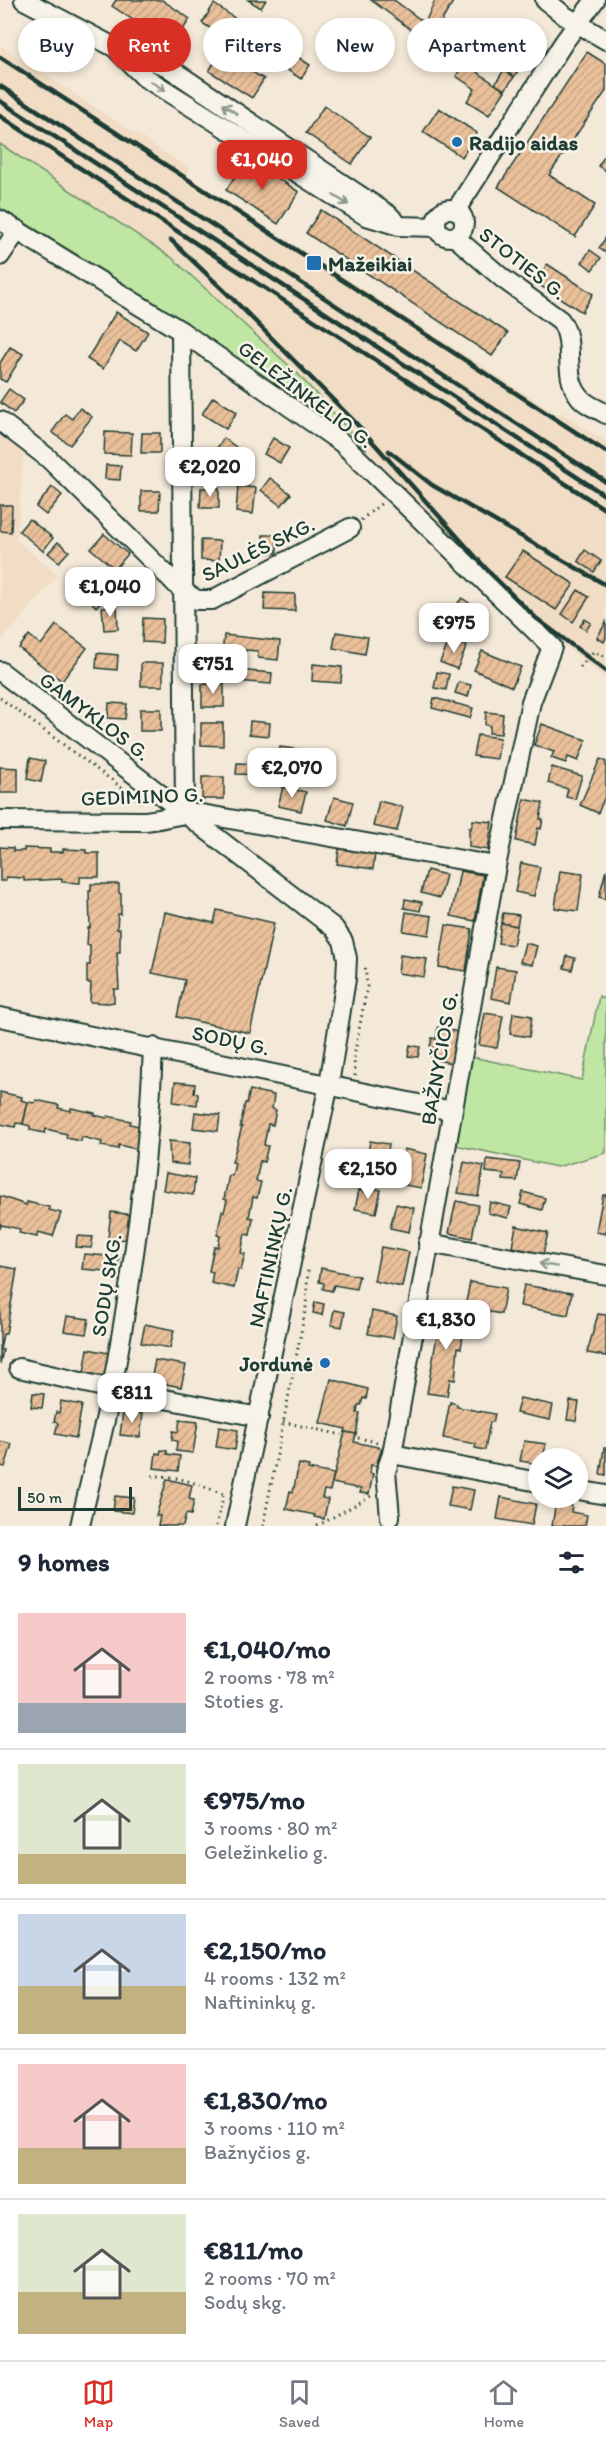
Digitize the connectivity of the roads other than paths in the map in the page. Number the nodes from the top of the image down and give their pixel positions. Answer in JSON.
{"nodes":[{"id":1,"x":24,"y":0,"type":"edge"},
{"id":2,"x":545,"y":0,"type":"edge"},
{"id":3,"x":595,"y":0,"type":"edge"},
{"id":4,"x":578,"y":22,"type":"junction"},
{"id":5,"x":606,"y":40,"type":"edge"},
{"id":6,"x":456,"y":210,"type":"junction"},
{"id":7,"x":0,"y":220,"type":"edge"},
{"id":8,"x":436,"y":227,"type":"junction"},
{"id":9,"x":18,"y":230,"type":"junction"},
{"id":10,"x":455,"y":237,"type":"junction"},
{"id":11,"x":0,"y":256,"type":"edge"},
{"id":12,"x":181,"y":331,"type":"junction"},
{"id":13,"x":606,"y":414,"type":"edge"},
{"id":14,"x":0,"y":421,"type":"edge"},
{"id":15,"x":350,"y":528,"type":"dead end"},
{"id":16,"x":184,"y":592,"type":"junction"},
{"id":17,"x":552,"y":647,"type":"joint"},
{"id":18,"x":0,"y":671,"type":"edge"},
{"id":19,"x":185,"y":813,"type":"junction"},
{"id":20,"x":0,"y":820,"type":"edge"},
{"id":21,"x":496,"y":866,"type":"junction"},
{"id":22,"x":334,"y":928,"type":"joint"},
{"id":23,"x":0,"y":1017,"type":"edge"},
{"id":24,"x":153,"y":1047,"type":"junction"},
{"id":25,"x":329,"y":1084,"type":"junction"},
{"id":26,"x":453,"y":1111,"type":"junction"},
{"id":27,"x":428,"y":1243,"type":"junction"},
{"id":28,"x":606,"y":1275,"type":"edge"},
{"id":29,"x":19,"y":1368,"type":"dead end"},
{"id":30,"x":112,"y":1389,"type":"junction"},
{"id":31,"x":259,"y":1417,"type":"junction"},
{"id":32,"x":393,"y":1450,"type":"junction"},
{"id":33,"x":528,"y":1480,"type":"edge"},
{"id":34,"x":588,"y":1492,"type":"edge"},
{"id":35,"x":606,"y":1495,"type":"edge"},
{"id":36,"x":390,"y":1517,"type":"dead end"},
{"id":37,"x":80,"y":1526,"type":"edge"},
{"id":38,"x":235,"y":1526,"type":"edge"}],
"edges":[{"from":1,"to":8,"type":"street"},
{"from":2,"to":4,"type":"street"},
{"from":3,"to":4,"type":"street"},
{"from":4,"to":5,"type":"street"},
{"from":4,"to":6,"type":"street"},
{"from":6,"to":8,"type":"street"},
{"from":6,"to":10,"type":"street"},
{"from":7,"to":9,"type":"street","name":"GELEŽINKELIO G."},
{"from":8,"to":10,"type":"street"},
{"from":9,"to":11,"type":"street"},
{"from":9,"to":12,"type":"street","name":"GELEŽINKELIO G."},
{"from":10,"to":13,"type":"street","name":"STOTIES G."},
{"from":12,"to":16,"type":"street"},
{"from":12,"to":17,"type":"street","name":"GELEŽINKELIO G."},
{"from":14,"to":16,"type":"street","name":"SAULĖS SKG."},
{"from":15,"to":16,"type":"street","name":"SAULĖS SKG."},
{"from":16,"to":19,"type":"street"},
{"from":17,"to":21,"type":"street","name":"BAŽNYČIOS G."},
{"from":18,"to":19,"type":"street","name":"GAMYKLOS G."},
{"from":19,"to":20,"type":"street","name":"GEDIMINO G."},
{"from":19,"to":21,"type":"street","name":"GEDIMINO G."},
{"from":19,"to":22,"type":"street","name":"GAMYKLOS G."},
{"from":21,"to":26,"type":"street","name":"BAŽNYČIOS G."},
{"from":22,"to":25,"type":"street","name":"NAFTININKŲ G."},
{"from":23,"to":24,"type":"street","name":"SODŲ G."},
{"from":24,"to":25,"type":"street","name":"SODŲ G."},
{"from":24,"to":30,"type":"street","name":"SODŲ SKG."},
{"from":25,"to":26,"type":"street","name":"SODŲ G."},
{"from":25,"to":31,"type":"street","name":"NAFTININKŲ G."},
{"from":26,"to":27,"type":"street","name":"BAŽNYČIOS G."},
{"from":28,"to":27,"type":"street","one_way":true},
{"from":27,"to":32,"type":"street","name":"BAŽNYČIOS G."},
{"from":29,"to":30,"type":"street"},
{"from":30,"to":31,"type":"street"},
{"from":30,"to":37,"type":"street","name":"SODŲ SKG."},
{"from":31,"to":38,"type":"street","name":"NAFTININKŲ G."},
{"from":32,"to":33,"type":"street"},
{"from":32,"to":36,"type":"street","name":"BAŽNYČIOS G."},
{"from":34,"to":35,"type":"street"}]}
